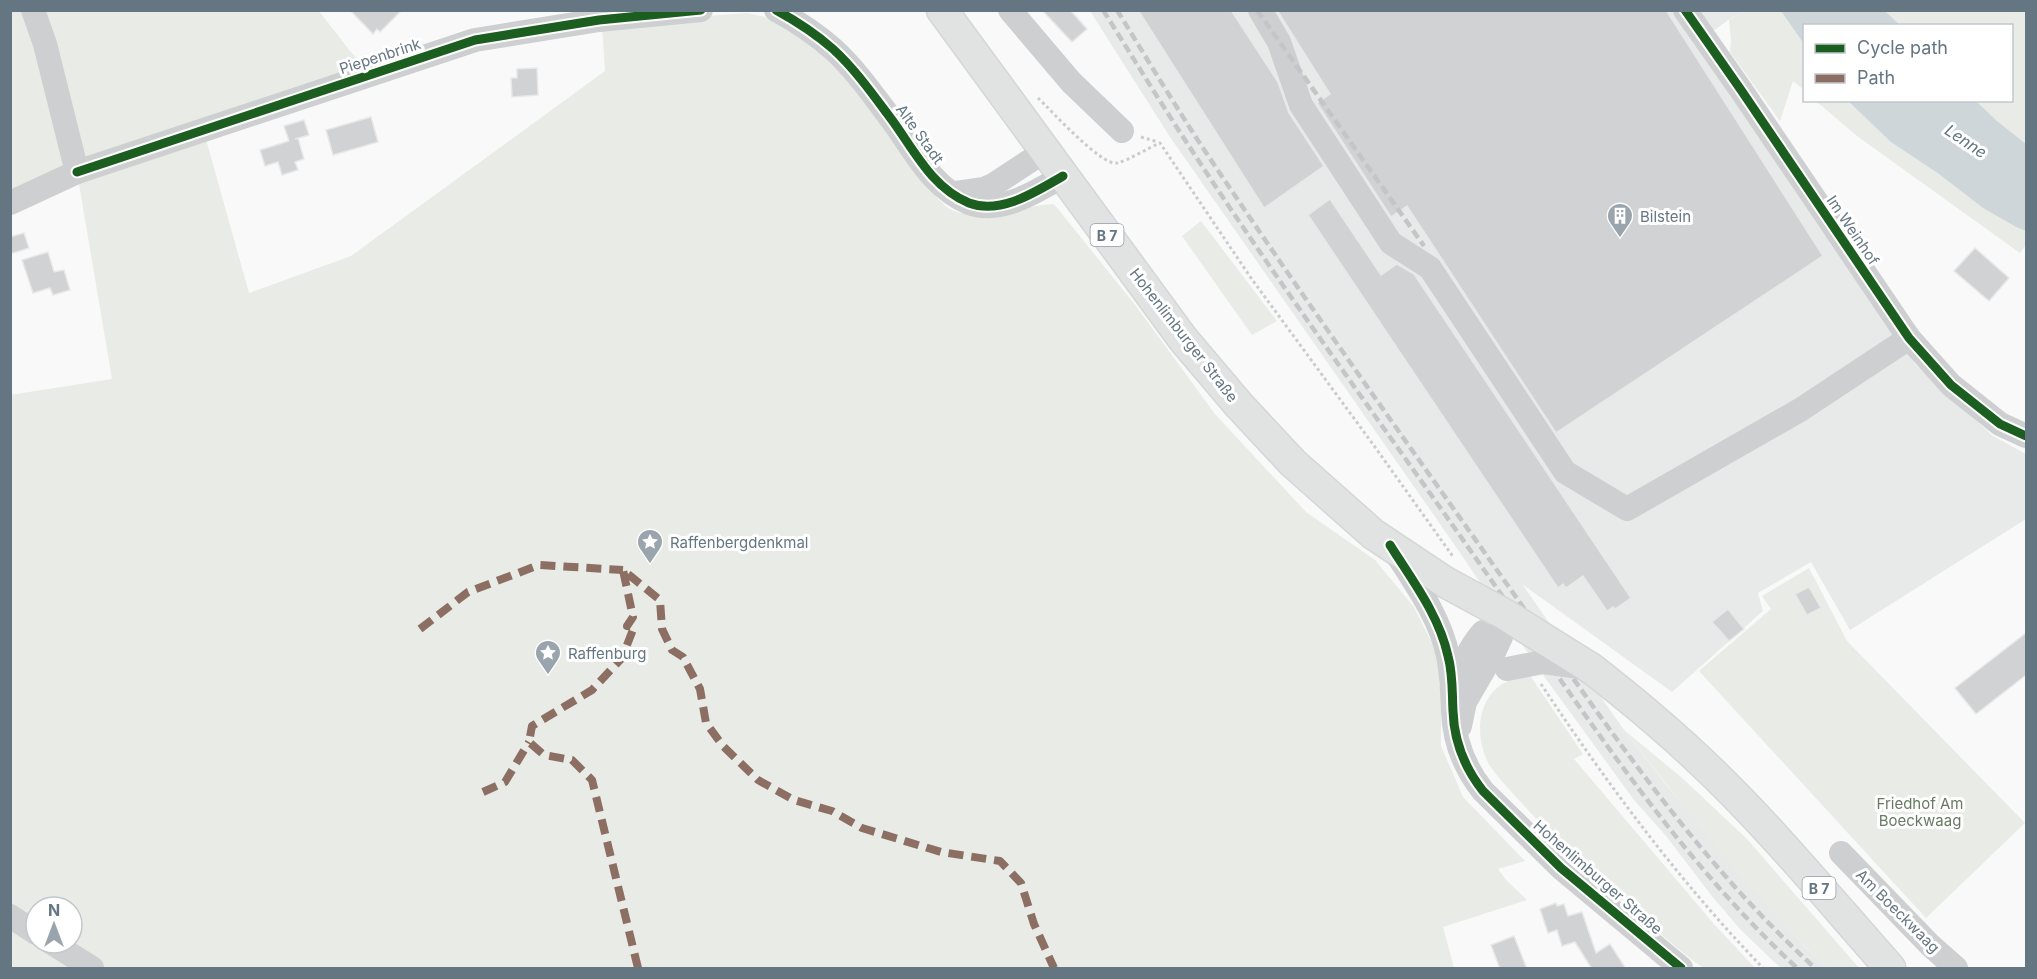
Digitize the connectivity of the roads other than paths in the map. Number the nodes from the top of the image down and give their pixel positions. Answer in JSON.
{"nodes":[{"id":1,"x":33,"y":10,"type":"edge"},
{"id":2,"x":701,"y":10,"type":"edge"},
{"id":3,"x":776,"y":10,"type":"edge"},
{"id":4,"x":942,"y":10,"type":"edge"},
{"id":5,"x":1011,"y":10,"type":"edge"},
{"id":6,"x":1260,"y":10,"type":"edge"},
{"id":7,"x":1684,"y":10,"type":"edge"},
{"id":8,"x":1122,"y":130,"type":"dead end"},
{"id":9,"x":1044,"y":151,"type":"junction"},
{"id":10,"x":77,"y":172,"type":"junction"},
{"id":11,"x":1063,"y":176,"type":"junction"},
{"id":12,"x":953,"y":193,"type":"junction"},
{"id":13,"x":10,"y":203,"type":"edge"},
{"id":14,"x":1908,"y":338,"type":"junction"},
{"id":15,"x":2026,"y":436,"type":"edge"},
{"id":16,"x":1390,"y":545,"type":"junction"},
{"id":17,"x":1497,"y":642,"type":"junction"},
{"id":18,"x":1592,"y":669,"type":"junction"},
{"id":19,"x":1453,"y":695,"type":"junction"},
{"id":20,"x":1458,"y":740,"type":"junction"},
{"id":21,"x":1841,"y":853,"type":"dead end"},
{"id":22,"x":10,"y":916,"type":"edge"},
{"id":23,"x":24,"y":925,"type":"edge"},
{"id":24,"x":70,"y":955,"type":"edge"},
{"id":25,"x":92,"y":969,"type":"edge"},
{"id":26,"x":1681,"y":969,"type":"edge"},
{"id":27,"x":1890,"y":969,"type":"edge"},
{"id":28,"x":1956,"y":969,"type":"edge"}],
"edges":[{"from":1,"to":10,"type":"street"},
{"from":2,"to":10,"type":"street","name":"Piepenbrink"},
{"from":3,"to":12,"type":"street","name":"Alte Stadt"},
{"from":4,"to":9,"type":"main road","name":"Hohenlimburger Straße","number":"B 7"},
{"from":5,"to":8,"type":"street"},
{"from":6,"to":14,"type":"street"},
{"from":7,"to":14,"type":"street","name":"Im Weinhof"},
{"from":9,"to":11,"type":"main road","name":"Hohenlimburger Straße","number":"B 7"},
{"from":9,"to":12,"type":"street"},
{"from":10,"to":13,"type":"street","name":"Piepenbrink"},
{"from":11,"to":12,"type":"street","name":"Alte Stadt"},
{"from":11,"to":16,"type":"main road","name":"Hohenlimburger Straße","number":"B 7"},
{"from":14,"to":15,"type":"street","name":"Im Weinhof"},
{"from":16,"to":17,"type":"main road","name":"Hohenlimburger Straße","number":"B 7","bridge":true},
{"from":16,"to":19,"type":"street","name":"Hohenlimburger Straße"},
{"from":17,"to":18,"type":"main road","name":"Hohenlimburger Straße","number":"B 7","bridge":true},
{"from":17,"to":18,"type":"street","bridge":true},
{"from":17,"to":19,"type":"street","name":"Hohenlimburger Straße"},
{"from":17,"to":20,"type":"street"},
{"from":18,"to":27,"type":"main road","name":"Hohenlimburger Straße","number":"B 7"},
{"from":19,"to":20,"type":"street","name":"Hohenlimburger Straße"},
{"from":20,"to":26,"type":"street","name":"Hohenlimburger Straße"},
{"from":21,"to":28,"type":"street","name":"Am Boeckwaag"},
{"from":22,"to":23,"type":"street"},
{"from":24,"to":25,"type":"street"}]}
